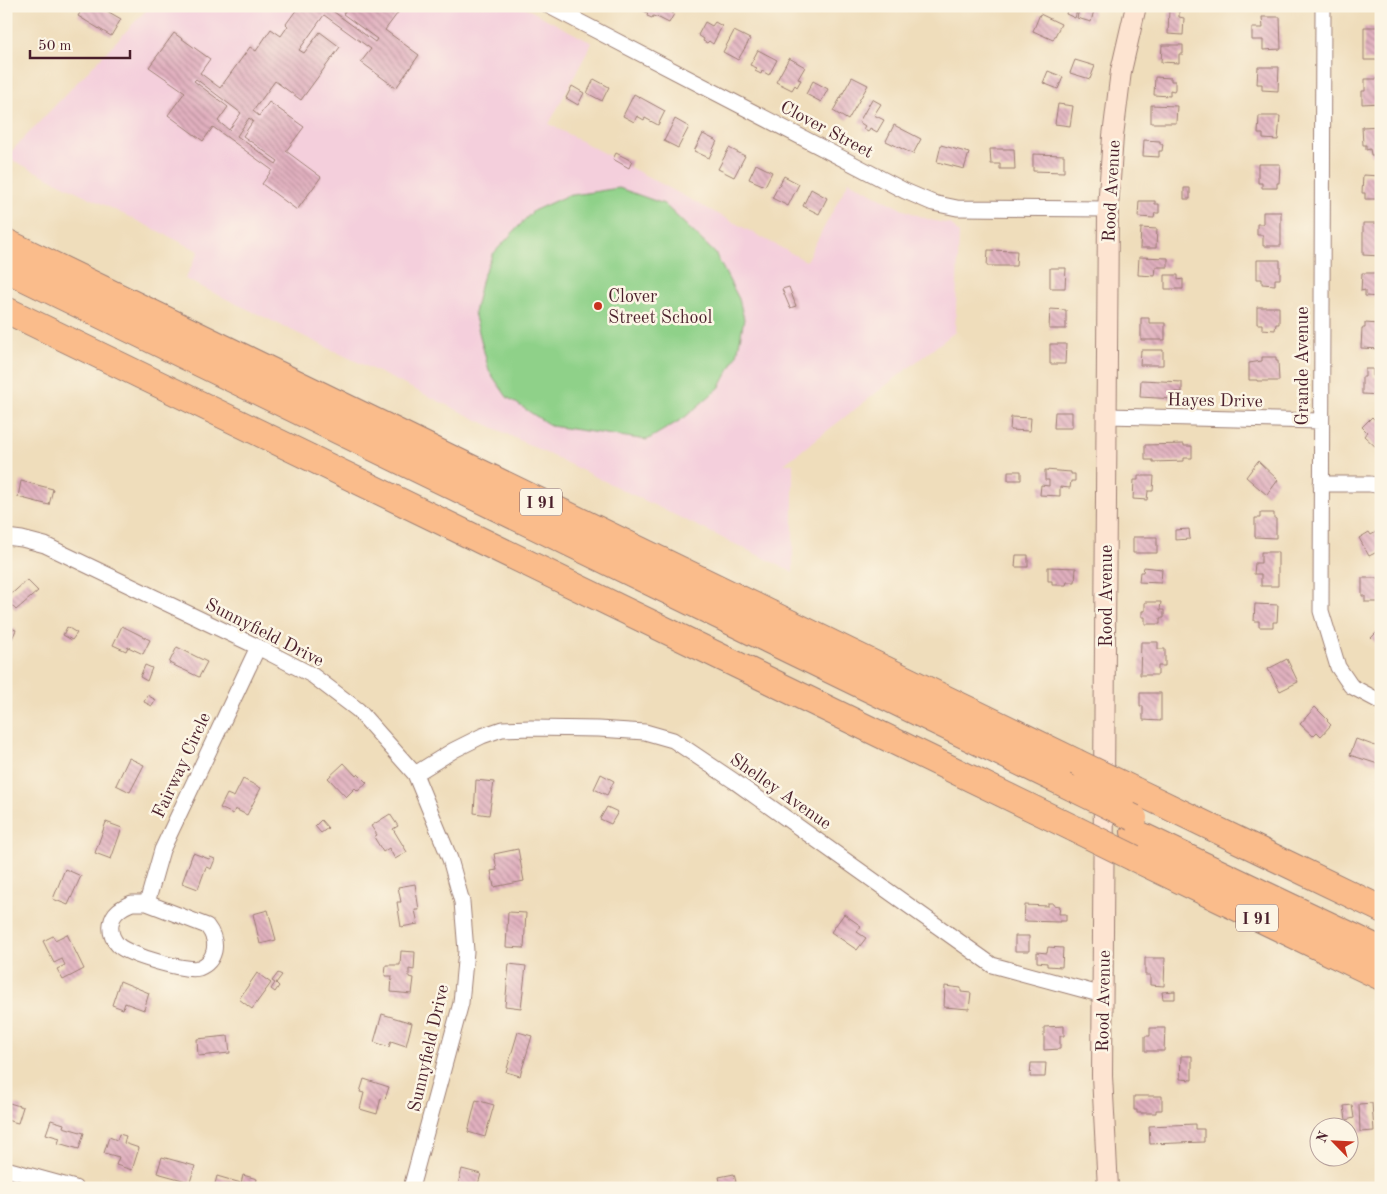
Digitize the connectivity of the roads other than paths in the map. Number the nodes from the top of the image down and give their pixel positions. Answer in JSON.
{"nodes":[{"id":1,"x":549,"y":6,"type":"edge"},
{"id":2,"x":1136,"y":6,"type":"edge"},
{"id":3,"x":1323,"y":6,"type":"edge"},
{"id":4,"x":1108,"y":209,"type":"junction"},
{"id":5,"x":6,"y":242,"type":"edge"},
{"id":6,"x":6,"y":269,"type":"edge"},
{"id":7,"x":6,"y":283,"type":"edge"},
{"id":8,"x":6,"y":310,"type":"edge"},
{"id":9,"x":1108,"y":416,"type":"junction"},
{"id":10,"x":1321,"y":422,"type":"junction"},
{"id":11,"x":1321,"y":484,"type":"junction"},
{"id":12,"x":1381,"y":486,"type":"edge"},
{"id":13,"x":6,"y":537,"type":"edge"},
{"id":14,"x":258,"y":647,"type":"junction"},
{"id":15,"x":1381,"y":702,"type":"edge"},
{"id":16,"x":415,"y":774,"type":"junction"},
{"id":17,"x":1075,"y":796,"type":"junction"},
{"id":18,"x":1134,"y":825,"type":"junction"},
{"id":19,"x":1257,"y":850,"type":"junction"},
{"id":20,"x":1381,"y":892,"type":"edge"},
{"id":21,"x":147,"y":903,"type":"junction"},
{"id":22,"x":1381,"y":909,"type":"edge"},
{"id":23,"x":1381,"y":936,"type":"edge"},
{"id":24,"x":1381,"y":950,"type":"edge"},
{"id":25,"x":1381,"y":977,"type":"edge"},
{"id":26,"x":1103,"y":995,"type":"junction"},
{"id":27,"x":6,"y":1168,"type":"edge"},
{"id":28,"x":74,"y":1188,"type":"edge"},
{"id":29,"x":411,"y":1188,"type":"edge"},
{"id":30,"x":1108,"y":1188,"type":"edge"}],
"edges":[{"from":1,"to":4,"type":"street","name":"Clover Street"},
{"from":2,"to":4,"type":"street","name":"Rood Avenue"},
{"from":3,"to":10,"type":"street","name":"Grande Avenue"},
{"from":4,"to":9,"type":"street","name":"Rood Avenue"},
{"from":5,"to":19,"type":"highway","number":"I 91","bridge":true},
{"from":6,"to":17,"type":"highway"},
{"from":7,"to":17,"type":"highway"},
{"from":8,"to":25,"type":"highway","number":"I 91","bridge":true},
{"from":9,"to":10,"type":"street","name":"Hayes Drive"},
{"from":9,"to":26,"type":"street","name":"Rood Avenue"},
{"from":10,"to":11,"type":"street","name":"Grande Avenue"},
{"from":11,"to":12,"type":"street"},
{"from":11,"to":15,"type":"street","name":"Grande Avenue"},
{"from":13,"to":14,"type":"street","name":"Sunnyfield Drive"},
{"from":14,"to":16,"type":"street","name":"Sunnyfield Drive"},
{"from":14,"to":21,"type":"street","name":"Fairway Circle"},
{"from":16,"to":26,"type":"street","name":"Shelley Avenue"},
{"from":16,"to":29,"type":"street","name":"Sunnyfield Drive"},
{"from":17,"to":18,"type":"highway"},
{"from":18,"to":23,"type":"highway"},
{"from":18,"to":24,"type":"highway"},
{"from":19,"to":20,"type":"highway"},
{"from":19,"to":22,"type":"highway","number":"I 91"},
{"from":21,"to":21,"type":"street"},
{"from":26,"to":30,"type":"street","name":"Rood Avenue"},
{"from":27,"to":28,"type":"street"}]}
